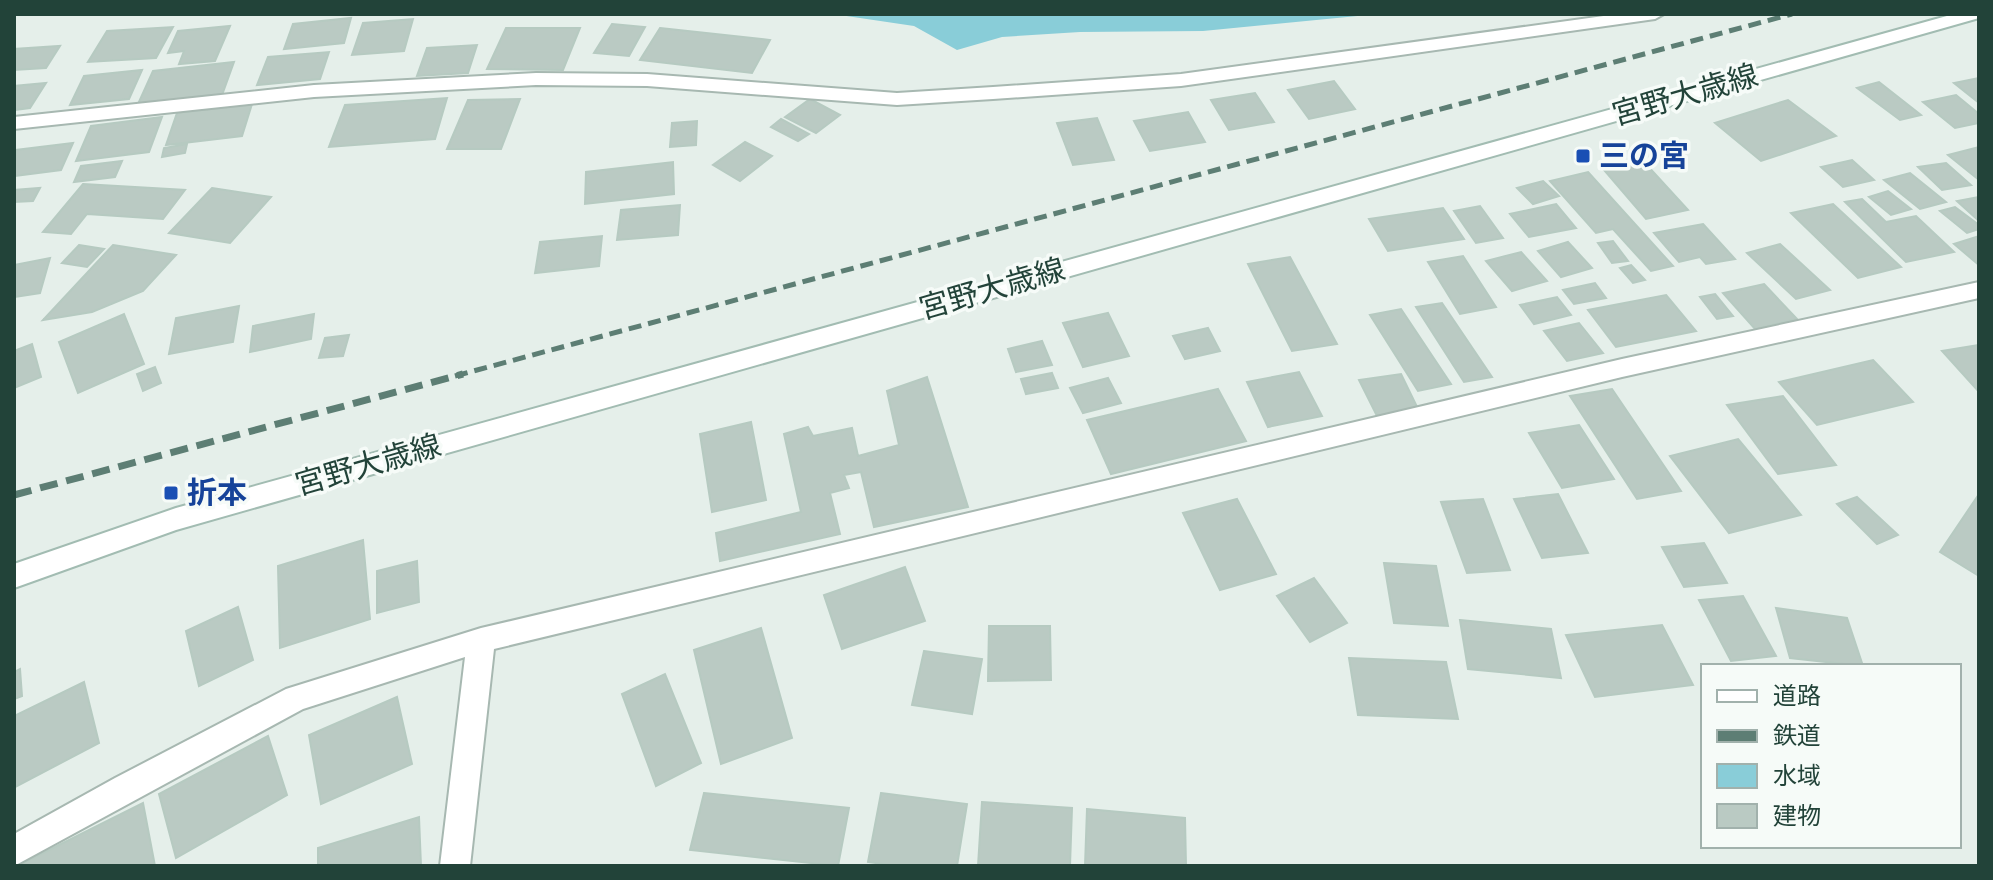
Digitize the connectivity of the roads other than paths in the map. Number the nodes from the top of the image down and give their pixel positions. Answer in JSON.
{"nodes":[{"id":1,"x":1655,"y":14,"type":"edge"},
{"id":2,"x":1973,"y":14,"type":"edge"},
{"id":3,"x":14,"y":123,"type":"edge"},
{"id":4,"x":1979,"y":290,"type":"edge"},
{"id":5,"x":14,"y":576,"type":"edge"},
{"id":6,"x":481,"y":640,"type":"junction"},
{"id":7,"x":14,"y":851,"type":"edge"},
{"id":8,"x":455,"y":866,"type":"edge"}],
"edges":[{"from":1,"to":3,"type":"street"},
{"from":2,"to":5,"type":"street","name":"宮野大歳線"},
{"from":4,"to":6,"type":"street"},
{"from":6,"to":7,"type":"street"},
{"from":6,"to":8,"type":"street"}]}
